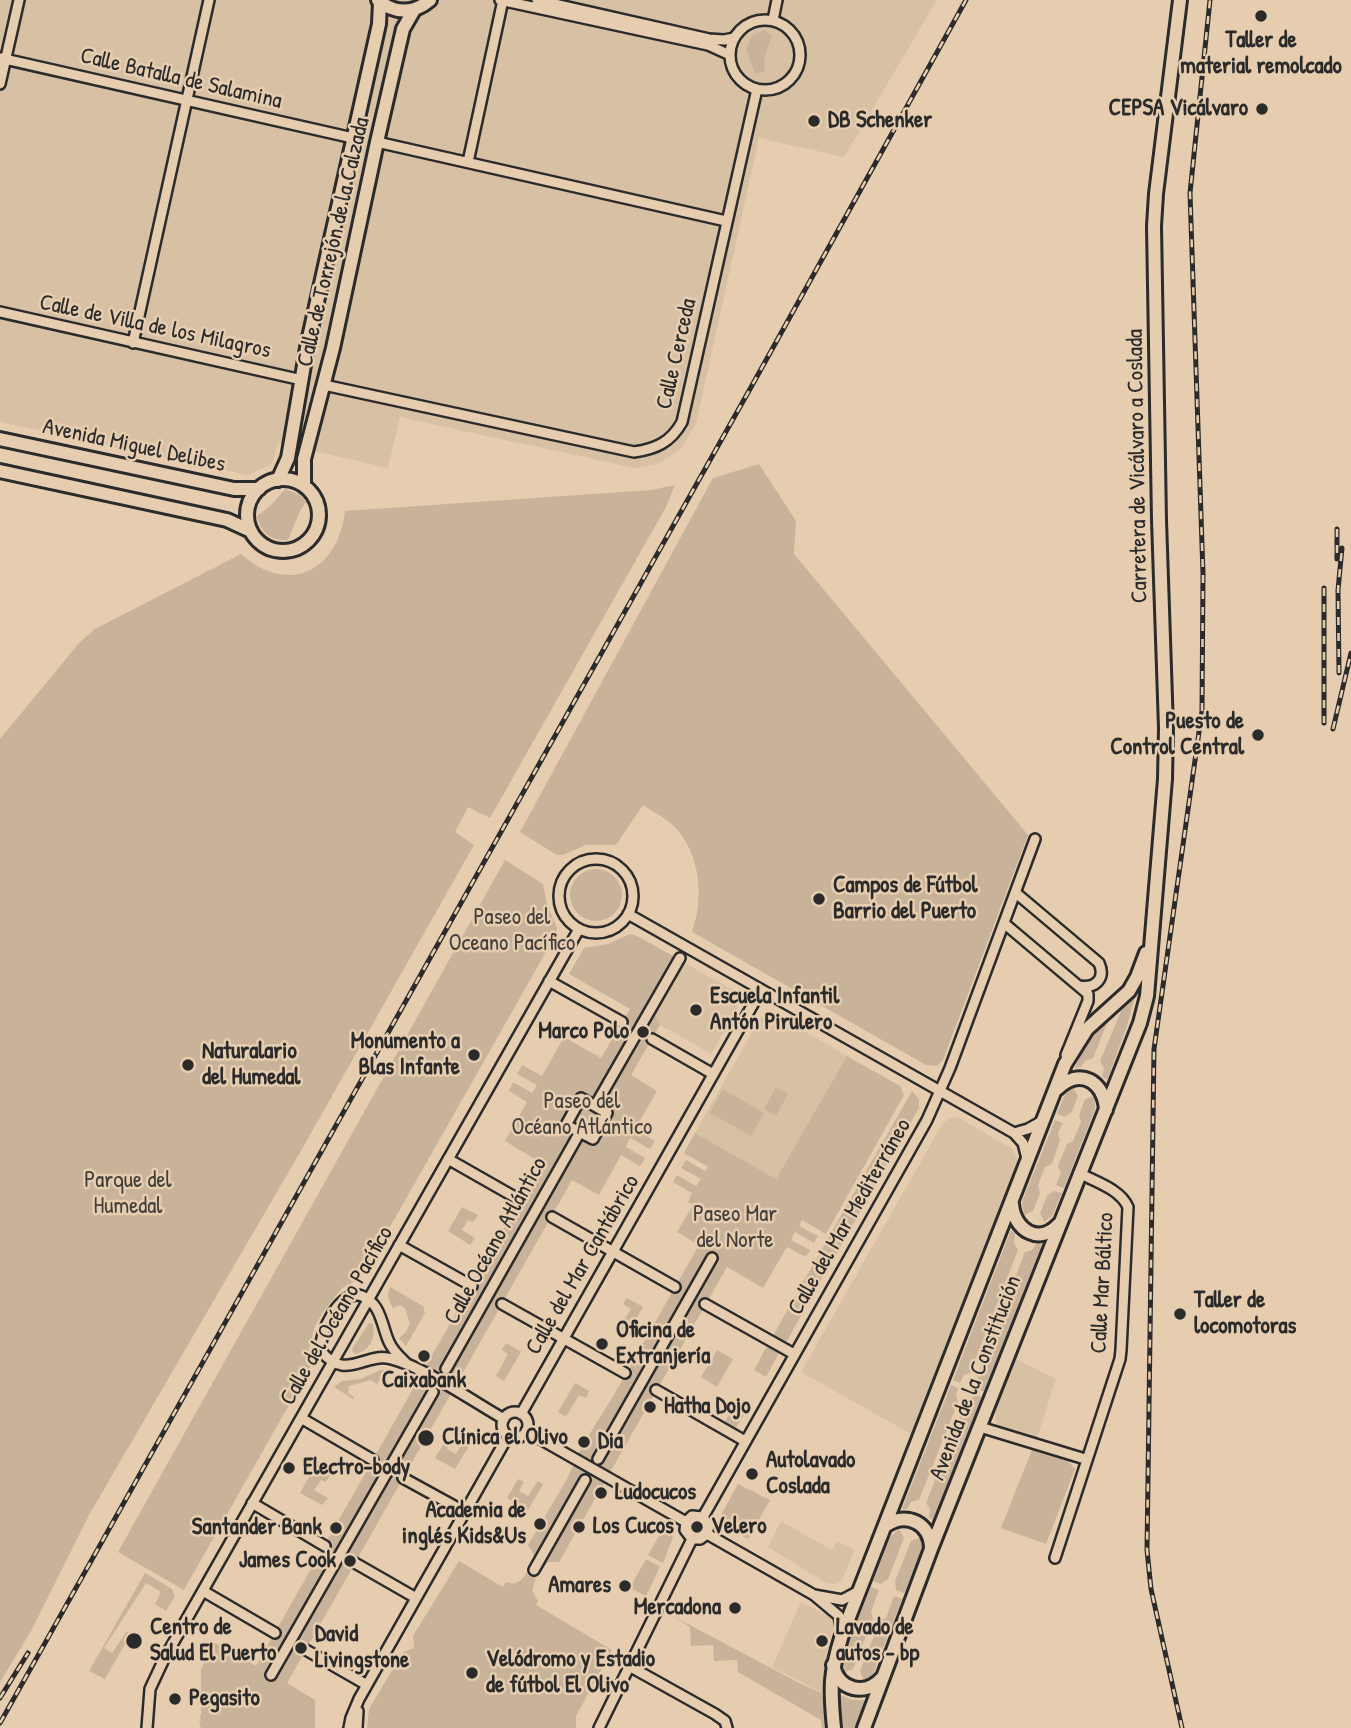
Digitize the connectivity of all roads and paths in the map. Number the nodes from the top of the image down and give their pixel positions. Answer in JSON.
{"nodes":[{"id":1,"x":19,"y":0,"type":"edge"},
{"id":2,"x":209,"y":0,"type":"edge"},
{"id":3,"x":430,"y":0,"type":"edge"},
{"id":4,"x":502,"y":0,"type":"edge"},
{"id":5,"x":537,"y":0,"type":"edge"},
{"id":6,"x":777,"y":0,"type":"edge"},
{"id":7,"x":1180,"y":0,"type":"edge"},
{"id":8,"x":379,"y":1,"type":"edge"},
{"id":9,"x":414,"y":10,"type":"junction"},
{"id":10,"x":773,"y":20,"type":"junction"},
{"id":11,"x":734,"y":38,"type":"junction"},
{"id":12,"x":730,"y":55,"type":"junction"},
{"id":13,"x":3,"y":58,"type":"edge"},
{"id":14,"x":0,"y":84,"type":"edge"},
{"id":15,"x":757,"y":89,"type":"junction"},
{"id":16,"x":187,"y":100,"type":"junction"},
{"id":17,"x":353,"y":138,"type":"junction"},
{"id":18,"x":377,"y":142,"type":"junction"},
{"id":19,"x":468,"y":162,"type":"junction"},
{"id":20,"x":726,"y":221,"type":"junction"},
{"id":21,"x":0,"y":312,"type":"edge"},
{"id":22,"x":133,"y":343,"type":"junction"},
{"id":23,"x":302,"y":380,"type":"junction"},
{"id":24,"x":324,"y":385,"type":"junction"},
{"id":25,"x":0,"y":439,"type":"edge"},
{"id":26,"x":0,"y":471,"type":"edge"},
{"id":27,"x":278,"y":480,"type":"junction"},
{"id":28,"x":304,"y":486,"type":"junction"},
{"id":29,"x":259,"y":489,"type":"junction"},
{"id":30,"x":251,"y":531,"type":"junction"},
{"id":31,"x":1035,"y":839,"type":"dead end"},
{"id":32,"x":1016,"y":893,"type":"junction"},
{"id":33,"x":628,"y":914,"type":"junction"},
{"id":34,"x":1005,"y":924,"type":"junction"},
{"id":35,"x":579,"y":929,"type":"junction"},
{"id":36,"x":1152,"y":932,"type":"junction"},
{"id":37,"x":680,"y":958,"type":"dead end"},
{"id":38,"x":549,"y":981,"type":"junction"},
{"id":39,"x":1079,"y":986,"type":"junction"},
{"id":40,"x":761,"y":990,"type":"junction"},
{"id":41,"x":622,"y":1022,"type":"dead end"},
{"id":42,"x":652,"y":1039,"type":"dead end"},
{"id":43,"x":1065,"y":1064,"type":"junction"},
{"id":44,"x":713,"y":1074,"type":"junction"},
{"id":45,"x":1057,"y":1089,"type":"junction"},
{"id":46,"x":940,"y":1092,"type":"junction"},
{"id":47,"x":595,"y":1106,"type":"junction"},
{"id":48,"x":1106,"y":1111,"type":"junction"},
{"id":49,"x":1045,"y":1119,"type":"junction"},
{"id":50,"x":580,"y":1132,"type":"junction"},
{"id":51,"x":1014,"y":1133,"type":"junction"},
{"id":52,"x":448,"y":1158,"type":"junction"},
{"id":53,"x":1027,"y":1164,"type":"junction"},
{"id":54,"x":1079,"y":1174,"type":"junction"},
{"id":55,"x":520,"y":1200,"type":"dead end"},
{"id":56,"x":1012,"y":1203,"type":"junction"},
{"id":57,"x":552,"y":1217,"type":"dead end"},
{"id":58,"x":1060,"y":1222,"type":"junction"},
{"id":59,"x":399,"y":1245,"type":"junction"},
{"id":60,"x":612,"y":1252,"type":"junction"},
{"id":61,"x":712,"y":1258,"type":"dead end"},
{"id":62,"x":472,"y":1286,"type":"dead end"},
{"id":63,"x":675,"y":1287,"type":"dead end"},
{"id":64,"x":368,"y":1299,"type":"junction"},
{"id":65,"x":502,"y":1304,"type":"dead end"},
{"id":66,"x":705,"y":1304,"type":"dead end"},
{"id":67,"x":386,"y":1333,"type":"junction"},
{"id":68,"x":564,"y":1338,"type":"junction"},
{"id":69,"x":794,"y":1354,"type":"junction"},
{"id":70,"x":371,"y":1360,"type":"junction"},
{"id":71,"x":333,"y":1361,"type":"junction"},
{"id":72,"x":406,"y":1363,"type":"junction"},
{"id":73,"x":446,"y":1369,"type":"dead end"},
{"id":74,"x":625,"y":1373,"type":"dead end"},
{"id":75,"x":656,"y":1390,"type":"dead end"},
{"id":76,"x":433,"y":1392,"type":"dead end"},
{"id":77,"x":521,"y":1414,"type":"junction"},
{"id":78,"x":301,"y":1418,"type":"junction"},
{"id":79,"x":503,"y":1419,"type":"junction"},
{"id":80,"x":981,"y":1427,"type":"junction"},
{"id":81,"x":526,"y":1431,"type":"junction"},
{"id":82,"x":508,"y":1436,"type":"junction"},
{"id":83,"x":745,"y":1441,"type":"junction"},
{"id":84,"x":598,"y":1459,"type":"dead end"},
{"id":85,"x":1085,"y":1459,"type":"junction"},
{"id":86,"x":373,"y":1460,"type":"dead end"},
{"id":87,"x":404,"y":1478,"type":"dead end"},
{"id":88,"x":586,"y":1480,"type":"dead end"},
{"id":89,"x":252,"y":1503,"type":"junction"},
{"id":90,"x":465,"y":1512,"type":"junction"},
{"id":91,"x":703,"y":1517,"type":"junction"},
{"id":92,"x":686,"y":1522,"type":"junction"},
{"id":93,"x":885,"y":1526,"type":"junction"},
{"id":94,"x":707,"y":1534,"type":"junction"},
{"id":95,"x":692,"y":1539,"type":"junction"},
{"id":96,"x":325,"y":1546,"type":"dead end"},
{"id":97,"x":931,"y":1549,"type":"junction"},
{"id":98,"x":1055,"y":1558,"type":"dead end"},
{"id":99,"x":355,"y":1563,"type":"dead end"},
{"id":100,"x":534,"y":1570,"type":"dead end"},
{"id":101,"x":203,"y":1591,"type":"junction"},
{"id":102,"x":859,"y":1591,"type":"junction"},
{"id":103,"x":814,"y":1595,"type":"junction"},
{"id":104,"x":416,"y":1598,"type":"junction"},
{"id":105,"x":275,"y":1633,"type":"dead end"},
{"id":106,"x":842,"y":1635,"type":"junction"},
{"id":107,"x":306,"y":1650,"type":"dead end"},
{"id":108,"x":833,"y":1664,"type":"junction"},
{"id":109,"x":629,"y":1666,"type":"junction"},
{"id":110,"x":271,"y":1675,"type":"dead end"},
{"id":111,"x":882,"y":1678,"type":"junction"},
{"id":112,"x":368,"y":1685,"type":"junction"},
{"id":113,"x":359,"y":1699,"type":"junction"},
{"id":114,"x":146,"y":1728,"type":"edge"},
{"id":115,"x":349,"y":1728,"type":"edge"},
{"id":116,"x":357,"y":1728,"type":"edge"},
{"id":117,"x":599,"y":1728,"type":"edge"},
{"id":118,"x":727,"y":1728,"type":"edge"},
{"id":119,"x":834,"y":1728,"type":"edge"},
{"id":120,"x":864,"y":1728,"type":"edge"}],
"edges":[{"from":1,"to":13,"type":"street"},
{"from":2,"to":16,"type":"street"},
{"from":3,"to":9,"type":"street"},
{"from":4,"to":12,"type":"street"},
{"from":4,"to":19,"type":"street"},
{"from":5,"to":11,"type":"street"},
{"from":6,"to":10,"type":"street"},
{"from":7,"to":36,"type":"street","name":"Carretera de Vicálvaro a Coslada"},
{"from":8,"to":9,"type":"street"},
{"from":8,"to":17,"type":"street","name":"Calle de Torrejón de la Calzada"},
{"from":9,"to":18,"type":"street","name":"Calle de Torrejón de la Calzada"},
{"from":10,"to":11,"type":"street"},
{"from":10,"to":15,"type":"street"},
{"from":11,"to":12,"type":"street"},
{"from":12,"to":15,"type":"street"},
{"from":13,"to":14,"type":"street"},
{"from":13,"to":16,"type":"street","name":"Calle Batalla de Salamina"},
{"from":15,"to":20,"type":"street","name":"Calle Cerceda"},
{"from":16,"to":17,"type":"street","name":"Calle Batalla de Salamina"},
{"from":16,"to":22,"type":"street"},
{"from":17,"to":23,"type":"street","name":"Calle de Torrejón de la Calzada"},
{"from":18,"to":19,"type":"street"},
{"from":18,"to":24,"type":"street","name":"Calle de Torrejón de la Calzada"},
{"from":19,"to":20,"type":"street"},
{"from":20,"to":24,"type":"street","name":"Calle Cerceda"},
{"from":21,"to":22,"type":"street","name":"Calle de Villa de los Milagros"},
{"from":22,"to":23,"type":"street","name":"Calle de Villa de los Milagros"},
{"from":23,"to":27,"type":"street","name":"Calle de Torrejón de la Calzada"},
{"from":24,"to":28,"type":"street","name":"Calle de Torrejón de la Calzada"},
{"from":25,"to":29,"type":"street","name":"Avenida Miguel Delibes"},
{"from":26,"to":30,"type":"street"},
{"from":27,"to":28,"type":"street"},
{"from":27,"to":29,"type":"street"},
{"from":28,"to":30,"type":"street"},
{"from":29,"to":30,"type":"street"},
{"from":31,"to":32,"type":"street","name":"Calle del Mar Mediterráneo"},
{"from":32,"to":34,"type":"street","name":"Calle del Mar Mediterráneo"},
{"from":32,"to":39,"type":"street"},
{"from":33,"to":35,"type":"street"},
{"from":33,"to":35,"type":"street"},
{"from":33,"to":40,"type":"street"},
{"from":34,"to":39,"type":"street"},
{"from":34,"to":46,"type":"street","name":"Calle del Mar Mediterráneo"},
{"from":35,"to":38,"type":"street","name":"Calle del Océano Pacífico"},
{"from":36,"to":43,"type":"street","name":"Avenida de la Constitución"},
{"from":36,"to":48,"type":"street","name":"Avenida de la Constitución"},
{"from":37,"to":47,"type":"street"},
{"from":38,"to":41,"type":"street"},
{"from":38,"to":52,"type":"street","name":"Calle del Océano Pacífico"},
{"from":39,"to":43,"type":"street"},
{"from":40,"to":44,"type":"street","name":"Calle del Mar Cantábrico"},
{"from":40,"to":46,"type":"street"},
{"from":42,"to":44,"type":"street"},
{"from":43,"to":45,"type":"street","name":"Avenida de la Constitución"},
{"from":44,"to":60,"type":"street","name":"Calle del Mar Cantábrico"},
{"from":45,"to":48,"type":"street"},
{"from":45,"to":49,"type":"street","name":"Avenida de la Constitución"},
{"from":46,"to":51,"type":"street"},
{"from":46,"to":69,"type":"street","name":"Calle del Mar Mediterráneo"},
{"from":47,"to":50,"type":"street"},
{"from":47,"to":50,"type":"street"},
{"from":48,"to":54,"type":"street","name":"Avenida de la Constitución"},
{"from":49,"to":51,"type":"street"},
{"from":49,"to":53,"type":"street","name":"Avenida de la Constitución"},
{"from":50,"to":73,"type":"street","name":"Calle Océano Atlántico"},
{"from":51,"to":53,"type":"street"},
{"from":52,"to":55,"type":"street"},
{"from":52,"to":59,"type":"street","name":"Calle del Océano Pacífico"},
{"from":53,"to":56,"type":"street","name":"Avenida de la Constitución"},
{"from":54,"to":58,"type":"street","name":"Avenida de la Constitución"},
{"from":54,"to":85,"type":"street","name":"Calle Mar Báltico"},
{"from":56,"to":58,"type":"street"},
{"from":56,"to":93,"type":"street","name":"Avenida de la Constitución"},
{"from":57,"to":60,"type":"street"},
{"from":58,"to":80,"type":"street","name":"Avenida de la Constitución"},
{"from":59,"to":62,"type":"street"},
{"from":59,"to":64,"type":"street","name":"Calle del Océano Pacífico"},
{"from":60,"to":63,"type":"street"},
{"from":60,"to":68,"type":"street","name":"Calle del Mar Cantábrico"},
{"from":61,"to":84,"type":"street"},
{"from":64,"to":67,"type":"street"},
{"from":64,"to":71,"type":"street","name":"Calle del Océano Pacífico"},
{"from":64,"to":71,"type":"street"},
{"from":65,"to":68,"type":"street"},
{"from":66,"to":69,"type":"street"},
{"from":67,"to":70,"type":"street"},
{"from":67,"to":72,"type":"street"},
{"from":68,"to":74,"type":"street"},
{"from":68,"to":77,"type":"street","name":"Calle del Mar Cantábrico"},
{"from":69,"to":83,"type":"street","name":"Calle del Mar Mediterráneo"},
{"from":70,"to":71,"type":"street"},
{"from":70,"to":72,"type":"street"},
{"from":71,"to":78,"type":"street","name":"Calle del Océano Pacífico"},
{"from":72,"to":79,"type":"street"},
{"from":75,"to":83,"type":"street"},
{"from":76,"to":110,"type":"street"},
{"from":77,"to":79,"type":"street"},
{"from":77,"to":81,"type":"street"},
{"from":78,"to":86,"type":"street"},
{"from":78,"to":89,"type":"street","name":"Calle del Océano Pacífico"},
{"from":79,"to":82,"type":"street"},
{"from":80,"to":85,"type":"street"},
{"from":80,"to":97,"type":"street","name":"Avenida de la Constitución"},
{"from":81,"to":82,"type":"street"},
{"from":81,"to":92,"type":"street"},
{"from":82,"to":90,"type":"street"},
{"from":83,"to":91,"type":"street","name":"Calle del Mar Mediterráneo"},
{"from":85,"to":98,"type":"street","name":"Calle Mar Báltico"},
{"from":87,"to":90,"type":"street"},
{"from":88,"to":100,"type":"street"},
{"from":89,"to":96,"type":"street"},
{"from":89,"to":101,"type":"street","name":"Calle del Océano Pacífico"},
{"from":90,"to":104,"type":"street"},
{"from":91,"to":92,"type":"street"},
{"from":91,"to":94,"type":"street"},
{"from":92,"to":95,"type":"street"},
{"from":93,"to":97,"type":"street"},
{"from":93,"to":102,"type":"street","name":"Avenida de la Constitución"},
{"from":94,"to":95,"type":"street"},
{"from":94,"to":103,"type":"street"},
{"from":95,"to":109,"type":"street"},
{"from":97,"to":111,"type":"street","name":"Avenida de la Constitución"},
{"from":99,"to":104,"type":"street"},
{"from":101,"to":105,"type":"street"},
{"from":101,"to":114,"type":"street","name":"Calle del Océano Pacífico"},
{"from":102,"to":103,"type":"street"},
{"from":102,"to":106,"type":"street","name":"Avenida de la Constitución"},
{"from":103,"to":106,"type":"street"},
{"from":104,"to":112,"type":"street"},
{"from":106,"to":108,"type":"street","name":"Avenida de la Constitución"},
{"from":107,"to":112,"type":"street"},
{"from":108,"to":111,"type":"street"},
{"from":108,"to":119,"type":"street","name":"Avenida de la Constitución"},
{"from":109,"to":117,"type":"street"},
{"from":109,"to":118,"type":"street"},
{"from":111,"to":120,"type":"street","name":"Avenida de la Constitución"},
{"from":112,"to":113,"type":"street"},
{"from":113,"to":115,"type":"street"},
{"from":113,"to":116,"type":"street"}]}
